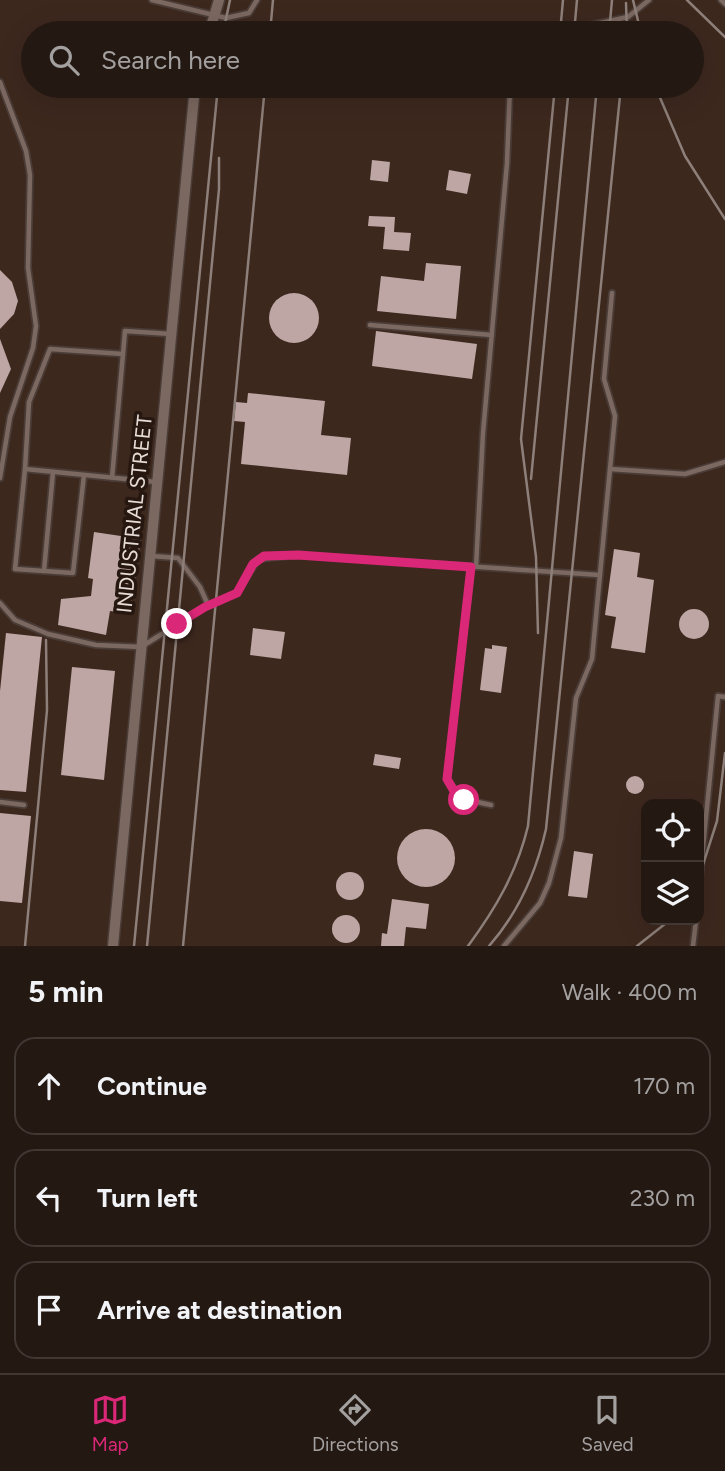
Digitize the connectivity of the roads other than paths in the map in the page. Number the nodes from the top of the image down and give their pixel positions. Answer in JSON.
{"nodes":[{"id":1,"x":152,"y":0,"type":"edge"},
{"id":2,"x":219,"y":0,"type":"edge"},
{"id":3,"x":257,"y":0,"type":"edge"},
{"id":4,"x":649,"y":0,"type":"edge"},
{"id":5,"x":721,"y":0,"type":"edge"},
{"id":6,"x":725,"y":4,"type":"edge"},
{"id":7,"x":214,"y":16,"type":"junction"},
{"id":8,"x":213,"y":21,"type":"edge"},
{"id":9,"x":609,"y":21,"type":"edge"},
{"id":10,"x":0,"y":82,"type":"edge"},
{"id":11,"x":194,"y":98,"type":"edge"},
{"id":12,"x":510,"y":98,"type":"edge"},
{"id":13,"x":612,"y":293,"type":"dead end"},
{"id":14,"x":370,"y":325,"type":"dead end"},
{"id":15,"x":171,"y":334,"type":"junction"},
{"id":16,"x":492,"y":335,"type":"junction"},
{"id":17,"x":123,"y":354,"type":"junction"},
{"id":18,"x":725,"y":462,"type":"edge"},
{"id":19,"x":25,"y":469,"type":"junction"},
{"id":20,"x":610,"y":469,"type":"junction"},
{"id":21,"x":53,"y":472,"type":"junction"},
{"id":22,"x":84,"y":475,"type":"junction"},
{"id":23,"x":0,"y":478,"type":"edge"},
{"id":24,"x":112,"y":478,"type":"junction"},
{"id":25,"x":157,"y":482,"type":"junction"},
{"id":26,"x":150,"y":556,"type":"junction"},
{"id":27,"x":473,"y":567,"type":"junction"},
{"id":28,"x":44,"y":571,"type":"junction"},
{"id":29,"x":600,"y":575,"type":"junction"},
{"id":30,"x":0,"y":603,"type":"edge"},
{"id":31,"x":208,"y":605,"type":"junction"},
{"id":32,"x":141,"y":647,"type":"junction"},
{"id":33,"x":725,"y":697,"type":"edge"},
{"id":34,"x":0,"y":802,"type":"edge"},
{"id":35,"x":24,"y":805,"type":"dead end"},
{"id":36,"x":491,"y":805,"type":"dead end"},
{"id":37,"x":702,"y":862,"type":"edge"},
{"id":38,"x":695,"y":925,"type":"edge"},
{"id":39,"x":113,"y":946,"type":"edge"},
{"id":40,"x":505,"y":946,"type":"edge"},
{"id":41,"x":693,"y":946,"type":"edge"}],
"edges":[{"from":1,"to":7,"type":"lane"},
{"from":2,"to":7,"type":"street"},
{"from":3,"to":7,"type":"lane"},
{"from":4,"to":9,"type":"lane"},
{"from":5,"to":6,"type":"lane"},
{"from":7,"to":8,"type":"street"},
{"from":10,"to":23,"type":"lane"},
{"from":11,"to":15,"type":"street","name":"INDUSTRIAL STREET"},
{"from":12,"to":16,"type":"lane"},
{"from":13,"to":20,"type":"lane"},
{"from":14,"to":16,"type":"lane"},
{"from":15,"to":17,"type":"lane"},
{"from":15,"to":25,"type":"street","name":"INDUSTRIAL STREET"},
{"from":16,"to":27,"type":"lane"},
{"from":17,"to":19,"type":"lane"},
{"from":17,"to":24,"type":"lane"},
{"from":18,"to":20,"type":"lane"},
{"from":19,"to":21,"type":"lane"},
{"from":19,"to":28,"type":"lane"},
{"from":20,"to":29,"type":"lane"},
{"from":21,"to":22,"type":"lane"},
{"from":21,"to":28,"type":"lane"},
{"from":22,"to":24,"type":"lane"},
{"from":22,"to":28,"type":"lane"},
{"from":24,"to":25,"type":"lane"},
{"from":25,"to":26,"type":"street","name":"INDUSTRIAL STREET"},
{"from":26,"to":31,"type":"lane"},
{"from":26,"to":32,"type":"street","name":"INDUSTRIAL STREET"},
{"from":27,"to":29,"type":"lane"},
{"from":27,"to":31,"type":"lane"},
{"from":27,"to":36,"type":"lane"},
{"from":29,"to":40,"type":"lane"},
{"from":30,"to":32,"type":"lane"},
{"from":31,"to":32,"type":"lane"},
{"from":32,"to":39,"type":"street","name":"INDUSTRIAL STREET"},
{"from":33,"to":37,"type":"lane"},
{"from":34,"to":35,"type":"lane"},
{"from":38,"to":41,"type":"lane"}]}
